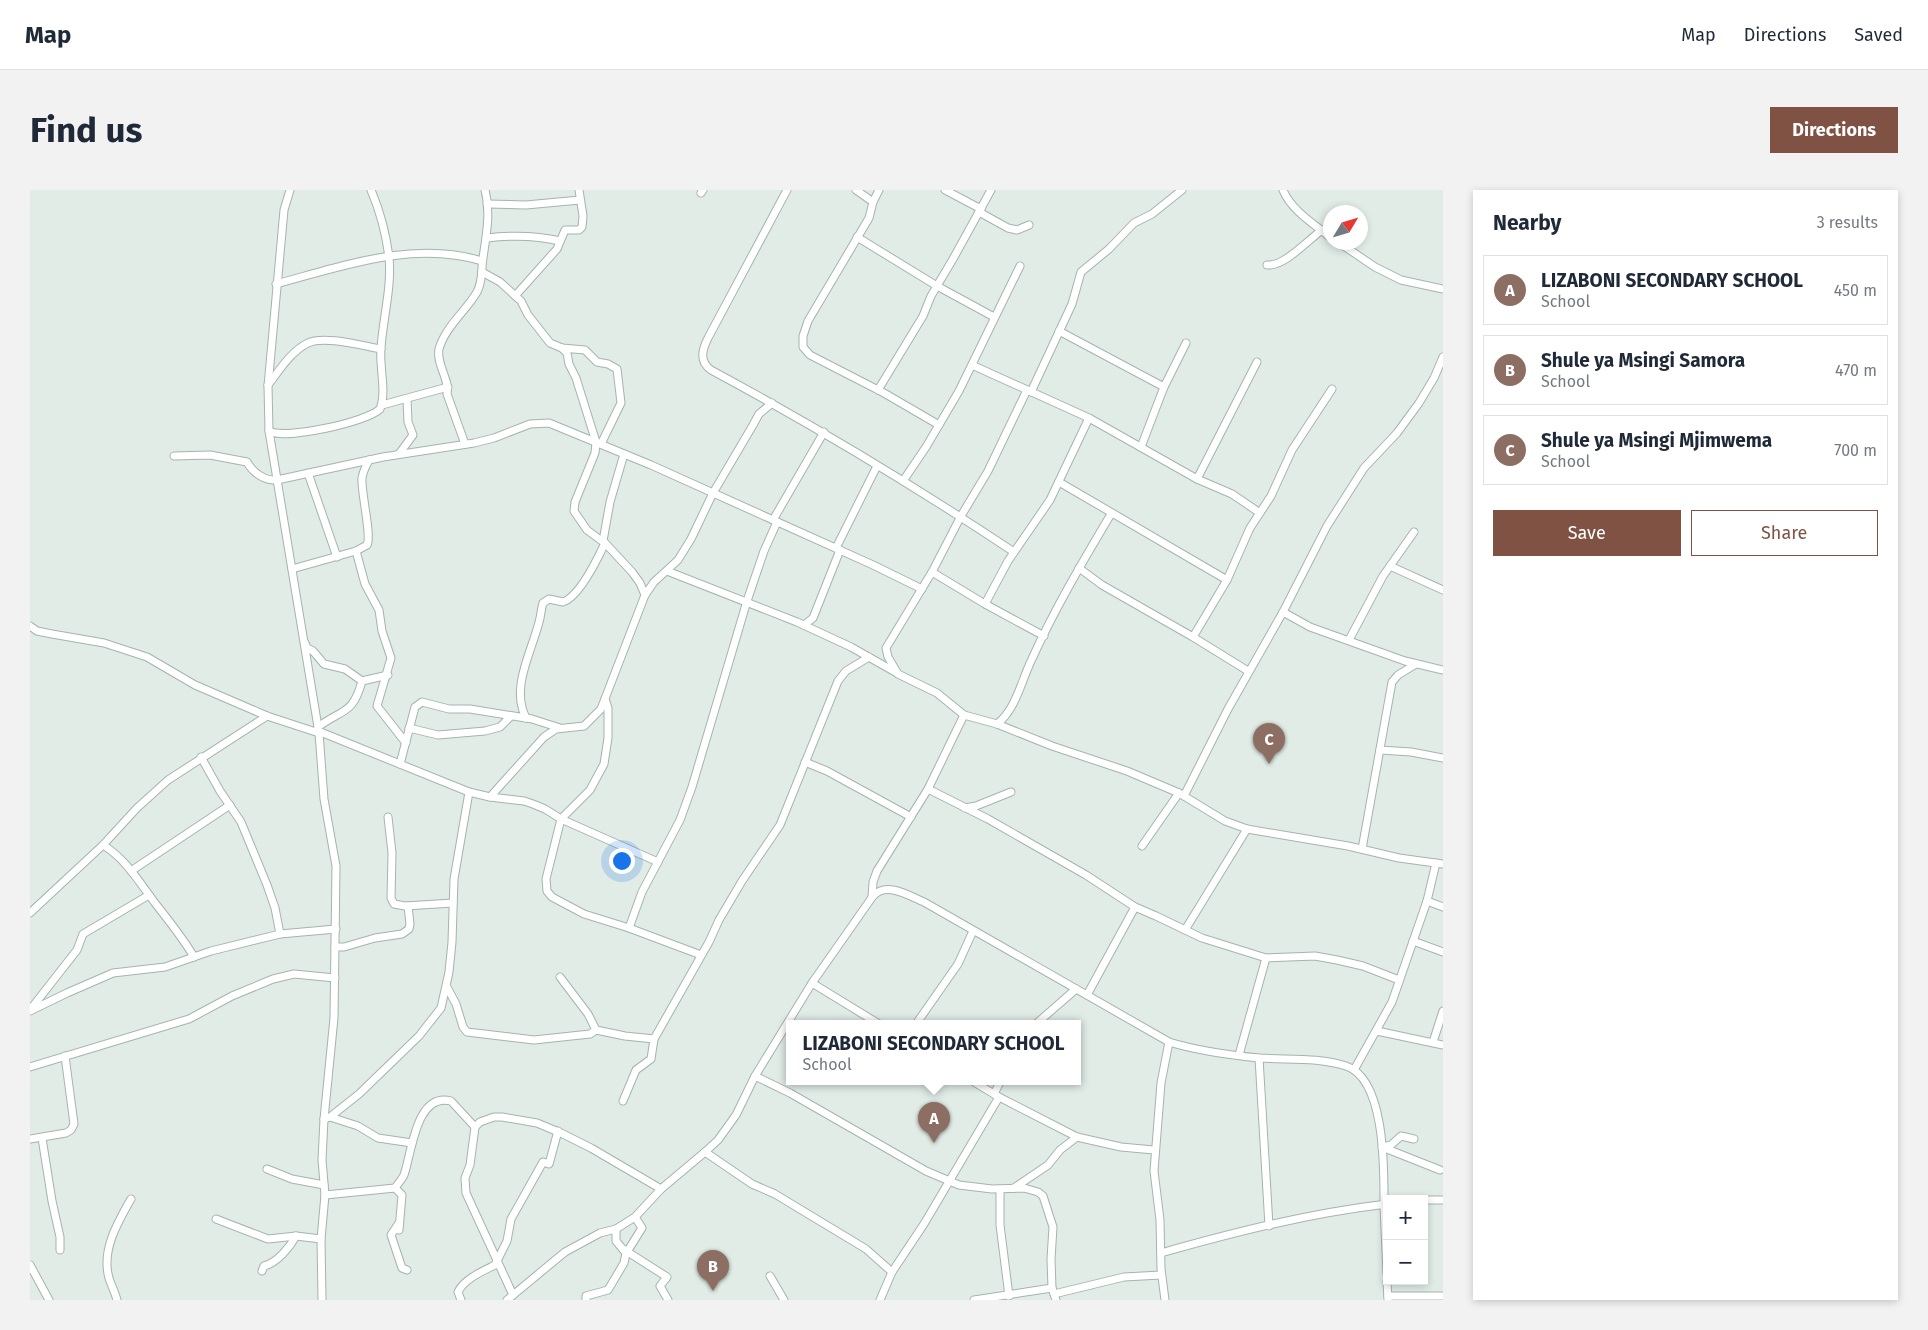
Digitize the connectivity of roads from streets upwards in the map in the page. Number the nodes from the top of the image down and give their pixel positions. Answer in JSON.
{"nodes":[{"id":1,"x":290,"y":190,"type":"edge"},
{"id":2,"x":371,"y":190,"type":"edge"},
{"id":3,"x":485,"y":190,"type":"edge"},
{"id":4,"x":579,"y":190,"type":"edge"},
{"id":5,"x":787,"y":190,"type":"edge"},
{"id":6,"x":856,"y":190,"type":"edge"},
{"id":7,"x":879,"y":190,"type":"edge"},
{"id":8,"x":945,"y":190,"type":"edge"},
{"id":9,"x":990,"y":190,"type":"edge"},
{"id":10,"x":1182,"y":190,"type":"edge"},
{"id":11,"x":1283,"y":190,"type":"edge"},
{"id":12,"x":580,"y":200,"type":"junction"},
{"id":13,"x":873,"y":202,"type":"junction"},
{"id":14,"x":488,"y":204,"type":"junction"},
{"id":15,"x":980,"y":210,"type":"junction"},
{"id":16,"x":1029,"y":225,"type":"dead end"},
{"id":17,"x":1322,"y":230,"type":"joint"},
{"id":18,"x":857,"y":237,"type":"junction"},
{"id":19,"x":487,"y":238,"type":"junction"},
{"id":20,"x":560,"y":242,"type":"junction"},
{"id":21,"x":1350,"y":250,"type":"edge"},
{"id":22,"x":389,"y":257,"type":"junction"},
{"id":23,"x":482,"y":261,"type":"junction"},
{"id":24,"x":1267,"y":265,"type":"dead end"},
{"id":25,"x":1020,"y":266,"type":"dead end"},
{"id":26,"x":482,"y":272,"type":"junction"},
{"id":27,"x":276,"y":284,"type":"junction"},
{"id":28,"x":937,"y":286,"type":"junction"},
{"id":29,"x":1443,"y":289,"type":"edge"},
{"id":30,"x":515,"y":296,"type":"junction"},
{"id":31,"x":994,"y":317,"type":"junction"},
{"id":32,"x":1059,"y":331,"type":"junction"},
{"id":33,"x":1186,"y":343,"type":"dead end"},
{"id":34,"x":562,"y":348,"type":"junction"},
{"id":35,"x":380,"y":349,"type":"junction"},
{"id":36,"x":1443,"y":357,"type":"edge"},
{"id":37,"x":1257,"y":362,"type":"dead end"},
{"id":38,"x":972,"y":365,"type":"junction"},
{"id":39,"x":268,"y":385,"type":"junction"},
{"id":40,"x":448,"y":387,"type":"junction"},
{"id":41,"x":1164,"y":387,"type":"junction"},
{"id":42,"x":1332,"y":389,"type":"dead end"},
{"id":43,"x":878,"y":390,"type":"junction"},
{"id":44,"x":1029,"y":391,"type":"junction"},
{"id":45,"x":406,"y":399,"type":"junction"},
{"id":46,"x":772,"y":403,"type":"junction"},
{"id":47,"x":382,"y":405,"type":"junction"},
{"id":48,"x":1088,"y":418,"type":"junction"},
{"id":49,"x":939,"y":425,"type":"junction"},
{"id":50,"x":269,"y":430,"type":"junction"},
{"id":51,"x":824,"y":432,"type":"junction"},
{"id":52,"x":598,"y":443,"type":"junction"},
{"id":53,"x":465,"y":444,"type":"junction"},
{"id":54,"x":1141,"y":447,"type":"junction"},
{"id":55,"x":399,"y":454,"type":"junction"},
{"id":56,"x":624,"y":454,"type":"junction"},
{"id":57,"x":174,"y":456,"type":"dead end"},
{"id":58,"x":368,"y":460,"type":"junction"},
{"id":59,"x":877,"y":466,"type":"junction"},
{"id":60,"x":308,"y":473,"type":"junction"},
{"id":61,"x":1197,"y":479,"type":"junction"},
{"id":62,"x":277,"y":480,"type":"junction"},
{"id":63,"x":902,"y":481,"type":"junction"},
{"id":64,"x":1059,"y":482,"type":"junction"},
{"id":65,"x":713,"y":494,"type":"junction"},
{"id":66,"x":1260,"y":513,"type":"junction"},
{"id":67,"x":1112,"y":514,"type":"junction"},
{"id":68,"x":961,"y":516,"type":"junction"},
{"id":69,"x":775,"y":521,"type":"junction"},
{"id":70,"x":1414,"y":532,"type":"dead end"},
{"id":71,"x":604,"y":542,"type":"junction"},
{"id":72,"x":838,"y":549,"type":"junction"},
{"id":73,"x":356,"y":551,"type":"junction"},
{"id":74,"x":1014,"y":552,"type":"junction"},
{"id":75,"x":337,"y":557,"type":"junction"},
{"id":76,"x":1390,"y":566,"type":"junction"},
{"id":77,"x":1079,"y":568,"type":"junction"},
{"id":78,"x":292,"y":570,"type":"junction"},
{"id":79,"x":667,"y":571,"type":"junction"},
{"id":80,"x":932,"y":572,"type":"junction"},
{"id":81,"x":1227,"y":580,"type":"junction"},
{"id":82,"x":922,"y":590,"type":"junction"},
{"id":83,"x":1443,"y":590,"type":"edge"},
{"id":84,"x":644,"y":595,"type":"junction"},
{"id":85,"x":747,"y":601,"type":"junction"},
{"id":86,"x":985,"y":604,"type":"junction"},
{"id":87,"x":1283,"y":612,"type":"junction"},
{"id":88,"x":804,"y":625,"type":"junction"},
{"id":89,"x":30,"y":626,"type":"edge"},
{"id":90,"x":1044,"y":636,"type":"junction"},
{"id":91,"x":1193,"y":637,"type":"junction"},
{"id":92,"x":1349,"y":640,"type":"junction"},
{"id":93,"x":304,"y":643,"type":"junction"},
{"id":94,"x":869,"y":657,"type":"junction"},
{"id":95,"x":1416,"y":664,"type":"junction"},
{"id":96,"x":1443,"y":670,"type":"edge"},
{"id":97,"x":1248,"y":671,"type":"junction"},
{"id":98,"x":898,"y":674,"type":"junction"},
{"id":99,"x":388,"y":675,"type":"junction"},
{"id":100,"x":362,"y":681,"type":"junction"},
{"id":101,"x":605,"y":699,"type":"junction"},
{"id":102,"x":964,"y":715,"type":"junction"},
{"id":103,"x":267,"y":716,"type":"junction"},
{"id":104,"x":511,"y":716,"type":"junction"},
{"id":105,"x":526,"y":718,"type":"junction"},
{"id":106,"x":998,"y":724,"type":"junction"},
{"id":107,"x":409,"y":728,"type":"junction"},
{"id":108,"x":562,"y":729,"type":"junction"},
{"id":109,"x":319,"y":730,"type":"junction"},
{"id":110,"x":406,"y":743,"type":"junction"},
{"id":111,"x":1380,"y":750,"type":"junction"},
{"id":112,"x":201,"y":757,"type":"junction"},
{"id":113,"x":1443,"y":758,"type":"edge"},
{"id":114,"x":805,"y":762,"type":"junction"},
{"id":115,"x":400,"y":764,"type":"junction"},
{"id":116,"x":928,"y":789,"type":"junction"},
{"id":117,"x":469,"y":792,"type":"junction"},
{"id":118,"x":1011,"y":792,"type":"dead end"},
{"id":119,"x":1181,"y":794,"type":"junction"},
{"id":120,"x":490,"y":797,"type":"junction"},
{"id":121,"x":230,"y":805,"type":"junction"},
{"id":122,"x":964,"y":808,"type":"junction"},
{"id":123,"x":388,"y":817,"type":"dead end"},
{"id":124,"x":911,"y":817,"type":"junction"},
{"id":125,"x":561,"y":819,"type":"junction"},
{"id":126,"x":1247,"y":829,"type":"junction"},
{"id":127,"x":102,"y":845,"type":"junction"},
{"id":128,"x":1142,"y":846,"type":"dead end"},
{"id":129,"x":1362,"y":850,"type":"junction"},
{"id":130,"x":658,"y":862,"type":"junction"},
{"id":131,"x":1440,"y":863,"type":"edge"},
{"id":132,"x":131,"y":871,"type":"junction"},
{"id":133,"x":149,"y":895,"type":"junction"},
{"id":134,"x":872,"y":897,"type":"junction"},
{"id":135,"x":1427,"y":901,"type":"junction"},
{"id":136,"x":453,"y":903,"type":"junction"},
{"id":137,"x":408,"y":906,"type":"junction"},
{"id":138,"x":1443,"y":907,"type":"edge"},
{"id":139,"x":1135,"y":908,"type":"junction"},
{"id":140,"x":30,"y":912,"type":"edge"},
{"id":141,"x":629,"y":928,"type":"junction"},
{"id":142,"x":336,"y":929,"type":"junction"},
{"id":143,"x":1186,"y":930,"type":"junction"},
{"id":144,"x":973,"y":931,"type":"junction"},
{"id":145,"x":280,"y":934,"type":"junction"},
{"id":146,"x":1413,"y":941,"type":"junction"},
{"id":147,"x":336,"y":947,"type":"junction"},
{"id":148,"x":1443,"y":952,"type":"edge"},
{"id":149,"x":701,"y":955,"type":"junction"},
{"id":150,"x":194,"y":958,"type":"junction"},
{"id":151,"x":1266,"y":958,"type":"junction"},
{"id":152,"x":560,"y":976,"type":"dead end"},
{"id":153,"x":335,"y":978,"type":"junction"},
{"id":154,"x":1399,"y":980,"type":"junction"},
{"id":155,"x":812,"y":983,"type":"junction"},
{"id":156,"x":446,"y":986,"type":"junction"},
{"id":157,"x":1076,"y":989,"type":"junction"},
{"id":158,"x":1087,"y":995,"type":"junction"},
{"id":159,"x":30,"y":1011,"type":"edge"},
{"id":160,"x":1443,"y":1011,"type":"edge"},
{"id":161,"x":789,"y":1020,"type":"edge"},
{"id":162,"x":872,"y":1020,"type":"edge"},
{"id":163,"x":919,"y":1020,"type":"edge"},
{"id":164,"x":1041,"y":1020,"type":"edge"},
{"id":165,"x":786,"y":1025,"type":"edge"},
{"id":166,"x":596,"y":1030,"type":"junction"},
{"id":167,"x":1377,"y":1031,"type":"junction"},
{"id":168,"x":654,"y":1039,"type":"junction"},
{"id":169,"x":1169,"y":1042,"type":"junction"},
{"id":170,"x":1433,"y":1042,"type":"junction"},
{"id":171,"x":1443,"y":1045,"type":"edge"},
{"id":172,"x":1239,"y":1055,"type":"junction"},
{"id":173,"x":65,"y":1056,"type":"junction"},
{"id":174,"x":30,"y":1058,"type":"edge"},
{"id":175,"x":1259,"y":1058,"type":"junction"},
{"id":176,"x":32,"y":1066,"type":"edge"},
{"id":177,"x":1354,"y":1070,"type":"junction"},
{"id":178,"x":755,"y":1076,"type":"junction"},
{"id":179,"x":979,"y":1085,"type":"edge"},
{"id":180,"x":999,"y":1085,"type":"edge"},
{"id":181,"x":996,"y":1095,"type":"junction"},
{"id":182,"x":623,"y":1101,"type":"dead end"},
{"id":183,"x":327,"y":1118,"type":"junction"},
{"id":184,"x":475,"y":1127,"type":"junction"},
{"id":185,"x":558,"y":1131,"type":"junction"},
{"id":186,"x":1077,"y":1137,"type":"junction"},
{"id":187,"x":42,"y":1138,"type":"junction"},
{"id":188,"x":30,"y":1139,"type":"edge"},
{"id":189,"x":1414,"y":1139,"type":"dead end"},
{"id":190,"x":412,"y":1143,"type":"junction"},
{"id":191,"x":1382,"y":1147,"type":"junction"},
{"id":192,"x":1154,"y":1150,"type":"junction"},
{"id":193,"x":705,"y":1152,"type":"junction"},
{"id":194,"x":267,"y":1169,"type":"dead end"},
{"id":195,"x":1440,"y":1170,"type":"dead end"},
{"id":196,"x":950,"y":1181,"type":"junction"},
{"id":197,"x":324,"y":1185,"type":"junction"},
{"id":198,"x":395,"y":1188,"type":"junction"},
{"id":199,"x":1014,"y":1188,"type":"junction"},
{"id":200,"x":661,"y":1189,"type":"junction"},
{"id":201,"x":1000,"y":1189,"type":"junction"},
{"id":202,"x":325,"y":1195,"type":"junction"},
{"id":203,"x":1385,"y":1195,"type":"edge"},
{"id":204,"x":131,"y":1198,"type":"dead end"},
{"id":205,"x":1428,"y":1200,"type":"edge"},
{"id":206,"x":1443,"y":1200,"type":"edge"},
{"id":207,"x":1383,"y":1204,"type":"edge"},
{"id":208,"x":635,"y":1217,"type":"junction"},
{"id":209,"x":216,"y":1219,"type":"dead end"},
{"id":210,"x":400,"y":1221,"type":"junction"},
{"id":211,"x":1269,"y":1226,"type":"junction"},
{"id":212,"x":616,"y":1229,"type":"junction"},
{"id":213,"x":399,"y":1230,"type":"dead end"},
{"id":214,"x":296,"y":1236,"type":"junction"},
{"id":215,"x":321,"y":1239,"type":"junction"},
{"id":216,"x":60,"y":1250,"type":"dead end"},
{"id":217,"x":625,"y":1250,"type":"junction"},
{"id":218,"x":1161,"y":1253,"type":"junction"},
{"id":219,"x":497,"y":1261,"type":"junction"},
{"id":220,"x":30,"y":1265,"type":"edge"},
{"id":221,"x":407,"y":1270,"type":"dead end"},
{"id":222,"x":262,"y":1271,"type":"dead end"},
{"id":223,"x":892,"y":1272,"type":"junction"},
{"id":224,"x":1161,"y":1275,"type":"junction"},
{"id":225,"x":770,"y":1276,"type":"dead end"},
{"id":226,"x":1387,"y":1285,"type":"edge"},
{"id":227,"x":1054,"y":1294,"type":"edge"},
{"id":228,"x":1009,"y":1296,"type":"junction"},
{"id":229,"x":1443,"y":1296,"type":"edge"},
{"id":230,"x":510,"y":1298,"type":"edge"},
{"id":231,"x":1388,"y":1298,"type":"edge"},
{"id":232,"x":585,"y":1299,"type":"edge"},
{"id":233,"x":49,"y":1300,"type":"edge"},
{"id":234,"x":117,"y":1300,"type":"edge"},
{"id":235,"x":322,"y":1300,"type":"edge"},
{"id":236,"x":461,"y":1300,"type":"edge"},
{"id":237,"x":668,"y":1300,"type":"edge"},
{"id":238,"x":784,"y":1300,"type":"edge"},
{"id":239,"x":880,"y":1300,"type":"edge"},
{"id":240,"x":974,"y":1300,"type":"edge"},
{"id":241,"x":1165,"y":1300,"type":"edge"}],
"edges":[{"from":1,"to":27,"type":"street"},
{"from":2,"to":22,"type":"street"},
{"from":3,"to":14,"type":"street"},
{"from":4,"to":12,"type":"street"},
{"from":5,"to":46,"type":"street"},
{"from":6,"to":13,"type":"street"},
{"from":7,"to":13,"type":"street"},
{"from":8,"to":15,"type":"street"},
{"from":9,"to":15,"type":"street"},
{"from":10,"to":32,"type":"street"},
{"from":11,"to":17,"type":"street"},
{"from":12,"to":14,"type":"street"},
{"from":12,"to":20,"type":"street"},
{"from":13,"to":18,"type":"street"},
{"from":14,"to":19,"type":"street"},
{"from":15,"to":16,"type":"street"},
{"from":15,"to":28,"type":"street"},
{"from":17,"to":24,"type":"street"},
{"from":18,"to":28,"type":"street"},
{"from":18,"to":43,"type":"street"},
{"from":19,"to":20,"type":"street"},
{"from":19,"to":23,"type":"street"},
{"from":20,"to":30,"type":"street"},
{"from":21,"to":29,"type":"street"},
{"from":22,"to":23,"type":"street"},
{"from":22,"to":27,"type":"street"},
{"from":22,"to":35,"type":"street"},
{"from":23,"to":26,"type":"street"},
{"from":25,"to":31,"type":"street"},
{"from":26,"to":30,"type":"street"},
{"from":26,"to":40,"type":"street"},
{"from":27,"to":39,"type":"street"},
{"from":28,"to":31,"type":"street"},
{"from":28,"to":43,"type":"street"},
{"from":30,"to":34,"type":"street"},
{"from":31,"to":38,"type":"street"},
{"from":32,"to":41,"type":"street"},
{"from":32,"to":44,"type":"street"},
{"from":33,"to":41,"type":"street"},
{"from":34,"to":52,"type":"street"},
{"from":34,"to":52,"type":"street"},
{"from":35,"to":39,"type":"street"},
{"from":35,"to":47,"type":"street"},
{"from":36,"to":87,"type":"street"},
{"from":37,"to":61,"type":"street"},
{"from":38,"to":44,"type":"street"},
{"from":38,"to":49,"type":"street"},
{"from":39,"to":50,"type":"street"},
{"from":40,"to":45,"type":"street"},
{"from":40,"to":53,"type":"street"},
{"from":41,"to":54,"type":"street"},
{"from":42,"to":66,"type":"street"},
{"from":43,"to":49,"type":"street"},
{"from":44,"to":48,"type":"street"},
{"from":44,"to":68,"type":"street"},
{"from":45,"to":47,"type":"street"},
{"from":45,"to":55,"type":"street"},
{"from":46,"to":51,"type":"street"},
{"from":46,"to":65,"type":"street"},
{"from":47,"to":50,"type":"street"},
{"from":48,"to":54,"type":"street"},
{"from":48,"to":64,"type":"street"},
{"from":49,"to":63,"type":"street"},
{"from":50,"to":62,"type":"street"},
{"from":51,"to":59,"type":"street"},
{"from":51,"to":69,"type":"street"},
{"from":52,"to":53,"type":"street"},
{"from":52,"to":56,"type":"street"},
{"from":52,"to":71,"type":"street"},
{"from":53,"to":55,"type":"street"},
{"from":54,"to":61,"type":"street"},
{"from":55,"to":58,"type":"street"},
{"from":56,"to":65,"type":"street"},
{"from":56,"to":71,"type":"street"},
{"from":57,"to":62,"type":"street"},
{"from":58,"to":60,"type":"street"},
{"from":58,"to":73,"type":"street"},
{"from":59,"to":63,"type":"street"},
{"from":59,"to":72,"type":"street"},
{"from":60,"to":62,"type":"street"},
{"from":60,"to":75,"type":"street"},
{"from":61,"to":66,"type":"street"},
{"from":62,"to":78,"type":"street"},
{"from":63,"to":68,"type":"street"},
{"from":64,"to":67,"type":"street"},
{"from":64,"to":74,"type":"street"},
{"from":65,"to":69,"type":"street"},
{"from":65,"to":79,"type":"street"},
{"from":66,"to":81,"type":"street"},
{"from":67,"to":77,"type":"street"},
{"from":67,"to":81,"type":"street"},
{"from":68,"to":74,"type":"street"},
{"from":68,"to":80,"type":"street"},
{"from":69,"to":72,"type":"street"},
{"from":69,"to":85,"type":"street"},
{"from":70,"to":76,"type":"street"},
{"from":71,"to":84,"type":"street"},
{"from":71,"to":105,"type":"street"},
{"from":72,"to":82,"type":"street"},
{"from":72,"to":88,"type":"street"},
{"from":73,"to":75,"type":"street"},
{"from":73,"to":99,"type":"street"},
{"from":74,"to":86,"type":"street"},
{"from":75,"to":78,"type":"street"},
{"from":76,"to":83,"type":"street"},
{"from":76,"to":92,"type":"street"},
{"from":77,"to":90,"type":"street"},
{"from":77,"to":91,"type":"street"},
{"from":78,"to":93,"type":"street"},
{"from":79,"to":84,"type":"street"},
{"from":79,"to":85,"type":"street"},
{"from":80,"to":82,"type":"street"},
{"from":80,"to":86,"type":"street"},
{"from":81,"to":91,"type":"street"},
{"from":82,"to":98,"type":"street"},
{"from":84,"to":101,"type":"street"},
{"from":85,"to":88,"type":"street"},
{"from":85,"to":130,"type":"street"},
{"from":86,"to":90,"type":"street"},
{"from":87,"to":92,"type":"street"},
{"from":87,"to":97,"type":"street"},
{"from":88,"to":94,"type":"street"},
{"from":89,"to":103,"type":"street"},
{"from":90,"to":106,"type":"street"},
{"from":91,"to":97,"type":"street"},
{"from":92,"to":95,"type":"street"},
{"from":93,"to":100,"type":"street"},
{"from":93,"to":109,"type":"street"},
{"from":94,"to":98,"type":"street"},
{"from":94,"to":114,"type":"street"},
{"from":95,"to":96,"type":"street"},
{"from":95,"to":111,"type":"street"},
{"from":97,"to":119,"type":"street"},
{"from":98,"to":102,"type":"street"},
{"from":99,"to":100,"type":"street"},
{"from":99,"to":110,"type":"street"},
{"from":100,"to":109,"type":"street"},
{"from":101,"to":108,"type":"street"},
{"from":101,"to":125,"type":"street"},
{"from":102,"to":106,"type":"street"},
{"from":102,"to":116,"type":"street"},
{"from":103,"to":109,"type":"street"},
{"from":103,"to":112,"type":"street"},
{"from":104,"to":105,"type":"street"},
{"from":104,"to":107,"type":"street"},
{"from":104,"to":107,"type":"street"},
{"from":105,"to":108,"type":"street"},
{"from":106,"to":119,"type":"street"},
{"from":107,"to":110,"type":"street"},
{"from":108,"to":120,"type":"street"},
{"from":109,"to":115,"type":"street"},
{"from":109,"to":142,"type":"street"},
{"from":110,"to":115,"type":"street"},
{"from":111,"to":113,"type":"street"},
{"from":111,"to":129,"type":"street"},
{"from":112,"to":121,"type":"street"},
{"from":112,"to":127,"type":"street"},
{"from":114,"to":124,"type":"street"},
{"from":114,"to":149,"type":"street"},
{"from":115,"to":117,"type":"street"},
{"from":116,"to":122,"type":"street"},
{"from":116,"to":124,"type":"street"},
{"from":117,"to":120,"type":"street"},
{"from":117,"to":136,"type":"street"},
{"from":118,"to":122,"type":"street"},
{"from":119,"to":126,"type":"street"},
{"from":119,"to":128,"type":"street"},
{"from":120,"to":125,"type":"street"},
{"from":121,"to":132,"type":"street"},
{"from":121,"to":145,"type":"street"},
{"from":122,"to":139,"type":"street"},
{"from":123,"to":137,"type":"street"},
{"from":124,"to":134,"type":"street"},
{"from":125,"to":130,"type":"street"},
{"from":125,"to":141,"type":"street"},
{"from":126,"to":129,"type":"street"},
{"from":126,"to":143,"type":"street"},
{"from":127,"to":132,"type":"street"},
{"from":127,"to":140,"type":"street"},
{"from":129,"to":131,"type":"street"},
{"from":130,"to":141,"type":"street"},
{"from":131,"to":135,"type":"street"},
{"from":132,"to":133,"type":"street"},
{"from":133,"to":150,"type":"street"},
{"from":133,"to":159,"type":"street"},
{"from":134,"to":144,"type":"street"},
{"from":134,"to":155,"type":"street"},
{"from":135,"to":138,"type":"street"},
{"from":135,"to":146,"type":"street"},
{"from":136,"to":137,"type":"street"},
{"from":136,"to":156,"type":"street"},
{"from":137,"to":147,"type":"street"},
{"from":139,"to":143,"type":"street"},
{"from":139,"to":158,"type":"street"},
{"from":141,"to":149,"type":"street"},
{"from":142,"to":145,"type":"street"},
{"from":142,"to":147,"type":"street"},
{"from":143,"to":151,"type":"street"},
{"from":144,"to":157,"type":"street"},
{"from":144,"to":163,"type":"street"},
{"from":145,"to":150,"type":"street"},
{"from":146,"to":148,"type":"street"},
{"from":146,"to":154,"type":"street"},
{"from":147,"to":153,"type":"street"},
{"from":149,"to":168,"type":"street"},
{"from":150,"to":159,"type":"street"},
{"from":151,"to":154,"type":"street"},
{"from":151,"to":172,"type":"street"},
{"from":152,"to":166,"type":"street"},
{"from":153,"to":173,"type":"street"},
{"from":153,"to":183,"type":"street"},
{"from":154,"to":167,"type":"street"},
{"from":155,"to":161,"type":"street"},
{"from":155,"to":162,"type":"street"},
{"from":156,"to":166,"type":"street"},
{"from":156,"to":183,"type":"street"},
{"from":157,"to":158,"type":"street"},
{"from":157,"to":164,"type":"street"},
{"from":158,"to":169,"type":"street"},
{"from":160,"to":170,"type":"street"},
{"from":165,"to":178,"type":"street"},
{"from":166,"to":168,"type":"street"},
{"from":167,"to":170,"type":"street"},
{"from":167,"to":177,"type":"street"},
{"from":168,"to":182,"type":"street"},
{"from":169,"to":172,"type":"street"},
{"from":169,"to":192,"type":"street"},
{"from":170,"to":171,"type":"street"},
{"from":172,"to":175,"type":"street"},
{"from":173,"to":176,"type":"street"},
{"from":173,"to":187,"type":"street"},
{"from":174,"to":176,"type":"street"},
{"from":175,"to":177,"type":"street"},
{"from":175,"to":211,"type":"street"},
{"from":177,"to":191,"type":"street"},
{"from":178,"to":193,"type":"street"},
{"from":178,"to":196,"type":"street"},
{"from":179,"to":181,"type":"street"},
{"from":180,"to":181,"type":"street"},
{"from":181,"to":186,"type":"street"},
{"from":181,"to":196,"type":"street"},
{"from":183,"to":190,"type":"street"},
{"from":183,"to":197,"type":"street"},
{"from":184,"to":185,"type":"street"},
{"from":184,"to":190,"type":"street"},
{"from":184,"to":219,"type":"street"},
{"from":185,"to":200,"type":"street"},
{"from":185,"to":219,"type":"street"},
{"from":186,"to":192,"type":"street"},
{"from":186,"to":199,"type":"street"},
{"from":187,"to":188,"type":"street"},
{"from":187,"to":216,"type":"street"},
{"from":189,"to":191,"type":"street"},
{"from":190,"to":198,"type":"street"},
{"from":191,"to":195,"type":"street"},
{"from":191,"to":203,"type":"street"},
{"from":192,"to":218,"type":"street"},
{"from":193,"to":200,"type":"street"},
{"from":193,"to":223,"type":"street"},
{"from":194,"to":197,"type":"street"},
{"from":196,"to":201,"type":"street"},
{"from":196,"to":223,"type":"street"},
{"from":197,"to":202,"type":"street"},
{"from":198,"to":202,"type":"street"},
{"from":198,"to":210,"type":"street"},
{"from":199,"to":201,"type":"street"},
{"from":199,"to":227,"type":"street"},
{"from":200,"to":208,"type":"street"},
{"from":201,"to":228,"type":"street"},
{"from":202,"to":215,"type":"street"},
{"from":204,"to":234,"type":"street"},
{"from":205,"to":206,"type":"street"},
{"from":207,"to":211,"type":"street"},
{"from":208,"to":212,"type":"street"},
{"from":208,"to":217,"type":"street"},
{"from":209,"to":214,"type":"street"},
{"from":210,"to":213,"type":"street"},
{"from":210,"to":221,"type":"street"},
{"from":211,"to":218,"type":"street"},
{"from":212,"to":217,"type":"street"},
{"from":212,"to":230,"type":"street"},
{"from":214,"to":215,"type":"street"},
{"from":214,"to":222,"type":"street"},
{"from":215,"to":235,"type":"street"},
{"from":217,"to":232,"type":"street"},
{"from":217,"to":237,"type":"street"},
{"from":218,"to":224,"type":"street"},
{"from":219,"to":230,"type":"street"},
{"from":219,"to":236,"type":"street"},
{"from":220,"to":233,"type":"street"},
{"from":223,"to":239,"type":"street"},
{"from":224,"to":227,"type":"street"},
{"from":224,"to":241,"type":"street"},
{"from":225,"to":238,"type":"street"},
{"from":226,"to":231,"type":"street"},
{"from":227,"to":228,"type":"street"},
{"from":228,"to":240,"type":"street"},
{"from":229,"to":231,"type":"street"}]}
